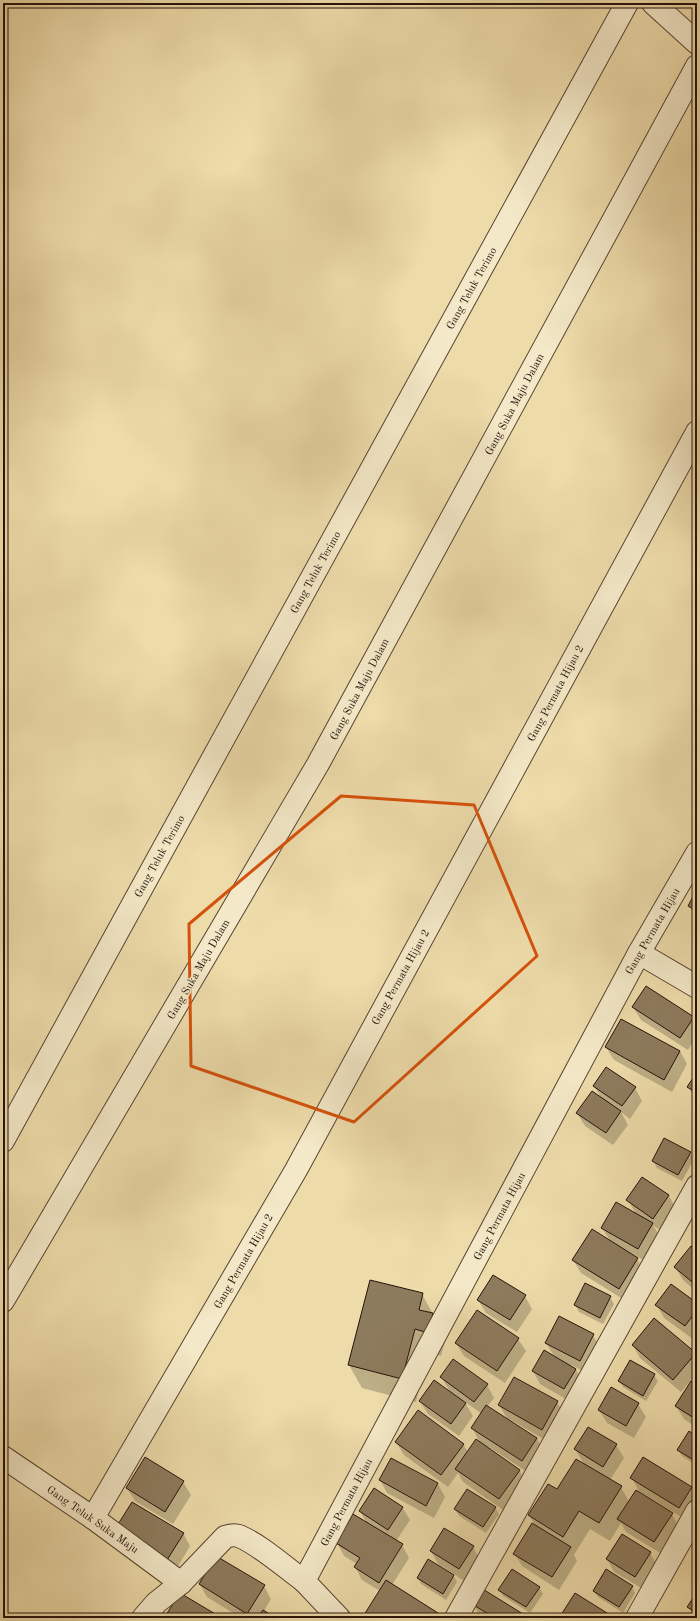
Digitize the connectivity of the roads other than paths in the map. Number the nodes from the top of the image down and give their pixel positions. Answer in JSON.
{"nodes":[{"id":1,"x":627,"y":3,"type":"edge"},
{"id":2,"x":667,"y":7,"type":"edge"},
{"id":3,"x":697,"y":43,"type":"edge"},
{"id":4,"x":697,"y":66,"type":"edge"},
{"id":5,"x":697,"y":432,"type":"edge"},
{"id":6,"x":697,"y":853,"type":"edge"},
{"id":7,"x":639,"y":953,"type":"junction"},
{"id":8,"x":697,"y":987,"type":"edge"},
{"id":9,"x":3,"y":1141,"type":"edge"},
{"id":10,"x":697,"y":1186,"type":"edge"},
{"id":11,"x":3,"y":1301,"type":"edge"},
{"id":12,"x":3,"y":1457,"type":"edge"},
{"id":13,"x":697,"y":1512,"type":"edge"},
{"id":14,"x":93,"y":1518,"type":"junction"},
{"id":15,"x":304,"y":1581,"type":"junction"},
{"id":16,"x":181,"y":1583,"type":"junction"},
{"id":17,"x":143,"y":1618,"type":"edge"},
{"id":18,"x":339,"y":1618,"type":"edge"},
{"id":19,"x":456,"y":1618,"type":"edge"},
{"id":20,"x":638,"y":1618,"type":"edge"}],
"edges":[{"from":1,"to":9,"type":"street","name":"Gang Teluk Terimo"},
{"from":2,"to":3,"type":"street"},
{"from":4,"to":11,"type":"street","name":"Gang Suka Maju Dalam"},
{"from":5,"to":14,"type":"street","name":"Gang Permata Hijau 2"},
{"from":6,"to":7,"type":"street","name":"Gang Permata Hijau"},
{"from":7,"to":8,"type":"street"},
{"from":7,"to":15,"type":"street","name":"Gang Permata Hijau"},
{"from":10,"to":19,"type":"street"},
{"from":12,"to":14,"type":"street","name":"Gang Teluk Suka Maju"},
{"from":13,"to":20,"type":"street"},
{"from":14,"to":16,"type":"street","name":"Gang Teluk Suka Maju"},
{"from":15,"to":16,"type":"street"},
{"from":15,"to":18,"type":"street"},
{"from":16,"to":17,"type":"street"}]}
